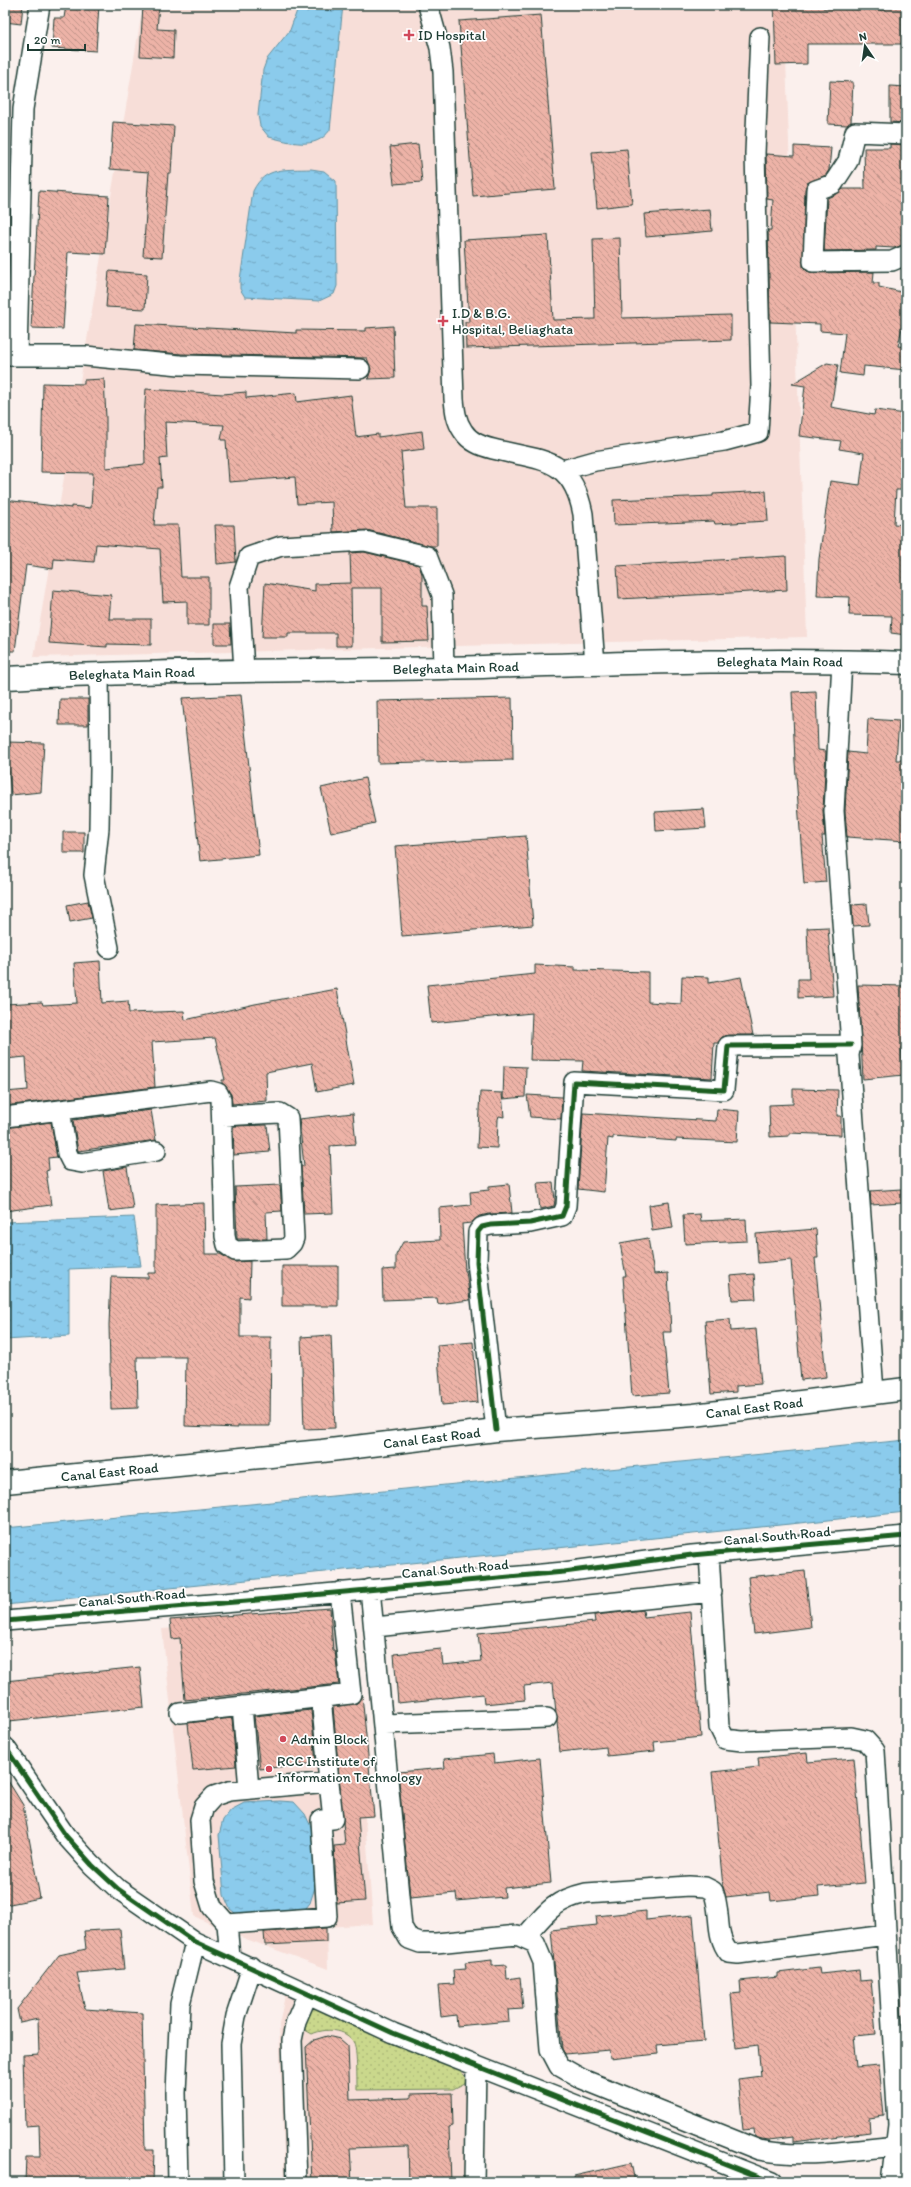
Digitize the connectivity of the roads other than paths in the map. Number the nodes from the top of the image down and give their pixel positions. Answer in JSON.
{"nodes":[{"id":1,"x":40,"y":5,"type":"edge"},
{"id":2,"x":428,"y":5,"type":"edge"},
{"id":3,"x":760,"y":36,"type":"dead end"},
{"id":4,"x":906,"y":134,"type":"edge"},
{"id":5,"x":906,"y":255,"type":"edge"},
{"id":6,"x":11,"y":356,"type":"edge"},
{"id":7,"x":360,"y":369,"type":"dead end"},
{"id":8,"x":563,"y":470,"type":"junction"},
{"id":9,"x":842,"y":661,"type":"junction"},
{"id":10,"x":906,"y":663,"type":"edge"},
{"id":11,"x":595,"y":664,"type":"junction"},
{"id":12,"x":444,"y":668,"type":"junction"},
{"id":13,"x":244,"y":671,"type":"junction"},
{"id":14,"x":99,"y":673,"type":"junction"},
{"id":15,"x":5,"y":678,"type":"edge"},
{"id":16,"x":109,"y":948,"type":"dead end"},
{"id":17,"x":851,"y":1045,"type":"junction"},
{"id":18,"x":60,"y":1110,"type":"junction"},
{"id":19,"x":222,"y":1116,"type":"junction"},
{"id":20,"x":5,"y":1117,"type":"edge"},
{"id":21,"x":156,"y":1151,"type":"dead end"},
{"id":22,"x":906,"y":1389,"type":"edge"},
{"id":23,"x":874,"y":1392,"type":"junction"},
{"id":24,"x":496,"y":1430,"type":"junction"},
{"id":25,"x":5,"y":1482,"type":"edge"},
{"id":26,"x":906,"y":1536,"type":"edge"},
{"id":27,"x":709,"y":1553,"type":"junction"},
{"id":28,"x":370,"y":1589,"type":"junction"},
{"id":29,"x":340,"y":1592,"type":"junction"},
{"id":30,"x":712,"y":1592,"type":"junction"},
{"id":31,"x":5,"y":1621,"type":"edge"},
{"id":32,"x":375,"y":1627,"type":"junction"},
{"id":33,"x":321,"y":1698,"type":"junction"},
{"id":34,"x":242,"y":1706,"type":"junction"},
{"id":35,"x":180,"y":1713,"type":"dead end"},
{"id":36,"x":547,"y":1718,"type":"dead end"},
{"id":37,"x":384,"y":1724,"type":"junction"},
{"id":38,"x":5,"y":1747,"type":"edge"},
{"id":39,"x":328,"y":1782,"type":"junction"},
{"id":40,"x":249,"y":1789,"type":"junction"},
{"id":41,"x":227,"y":1924,"type":"junction"},
{"id":42,"x":886,"y":1935,"type":"junction"},
{"id":43,"x":524,"y":1938,"type":"junction"},
{"id":44,"x":195,"y":1942,"type":"junction"},
{"id":45,"x":230,"y":1957,"type":"junction"},
{"id":46,"x":252,"y":1967,"type":"junction"},
{"id":47,"x":308,"y":1993,"type":"junction"},
{"id":48,"x":476,"y":2066,"type":"junction"},
{"id":49,"x":896,"y":2146,"type":"junction"},
{"id":50,"x":178,"y":2182,"type":"edge"},
{"id":51,"x":234,"y":2182,"type":"edge"},
{"id":52,"x":298,"y":2182,"type":"edge"},
{"id":53,"x":474,"y":2182,"type":"edge"},
{"id":54,"x":772,"y":2182,"type":"edge"},
{"id":55,"x":891,"y":2182,"type":"edge"}],
"edges":[{"from":1,"to":6,"type":"street"},
{"from":2,"to":8,"type":"street"},
{"from":3,"to":8,"type":"street"},
{"from":4,"to":5,"type":"street"},
{"from":6,"to":7,"type":"street"},
{"from":8,"to":11,"type":"street"},
{"from":9,"to":10,"type":"main road","name":"Beleghata Main Road"},
{"from":9,"to":11,"type":"main road","name":"Beleghata Main Road"},
{"from":9,"to":17,"type":"street"},
{"from":11,"to":12,"type":"main road","name":"Beleghata Main Road"},
{"from":12,"to":13,"type":"main road","name":"Beleghata Main Road"},
{"from":12,"to":13,"type":"street"},
{"from":13,"to":14,"type":"main road","name":"Beleghata Main Road"},
{"from":14,"to":15,"type":"main road","name":"Beleghata Main Road"},
{"from":14,"to":16,"type":"street"},
{"from":17,"to":23,"type":"street"},
{"from":17,"to":24,"type":"street"},
{"from":18,"to":19,"type":"street"},
{"from":18,"to":20,"type":"street"},
{"from":18,"to":21,"type":"street"},
{"from":19,"to":19,"type":"street"},
{"from":22,"to":23,"type":"main road","name":"Canal East Road"},
{"from":23,"to":24,"type":"main road","name":"Canal East Road"},
{"from":24,"to":25,"type":"main road","name":"Canal East Road"},
{"from":26,"to":27,"type":"street","name":"Canal South Road"},
{"from":27,"to":28,"type":"street","name":"Canal South Road"},
{"from":27,"to":30,"type":"street"},
{"from":28,"to":29,"type":"street","name":"Canal South Road"},
{"from":28,"to":32,"type":"street"},
{"from":29,"to":31,"type":"street","name":"Canal South Road"},
{"from":29,"to":33,"type":"street"},
{"from":30,"to":32,"type":"street"},
{"from":30,"to":42,"type":"street"},
{"from":32,"to":37,"type":"street"},
{"from":33,"to":34,"type":"street"},
{"from":33,"to":39,"type":"street"},
{"from":34,"to":35,"type":"street"},
{"from":34,"to":40,"type":"street"},
{"from":36,"to":37,"type":"street"},
{"from":37,"to":43,"type":"street"},
{"from":38,"to":44,"type":"street"},
{"from":39,"to":40,"type":"street"},
{"from":39,"to":41,"type":"street"},
{"from":40,"to":41,"type":"street"},
{"from":41,"to":45,"type":"street"},
{"from":42,"to":43,"type":"street"},
{"from":42,"to":49,"type":"street"},
{"from":43,"to":49,"type":"street"},
{"from":44,"to":45,"type":"street"},
{"from":44,"to":50,"type":"street"},
{"from":45,"to":46,"type":"street"},
{"from":46,"to":47,"type":"street"},
{"from":46,"to":51,"type":"street"},
{"from":47,"to":48,"type":"street"},
{"from":47,"to":52,"type":"street"},
{"from":48,"to":53,"type":"street"},
{"from":48,"to":54,"type":"street"},
{"from":49,"to":55,"type":"street"}]}
